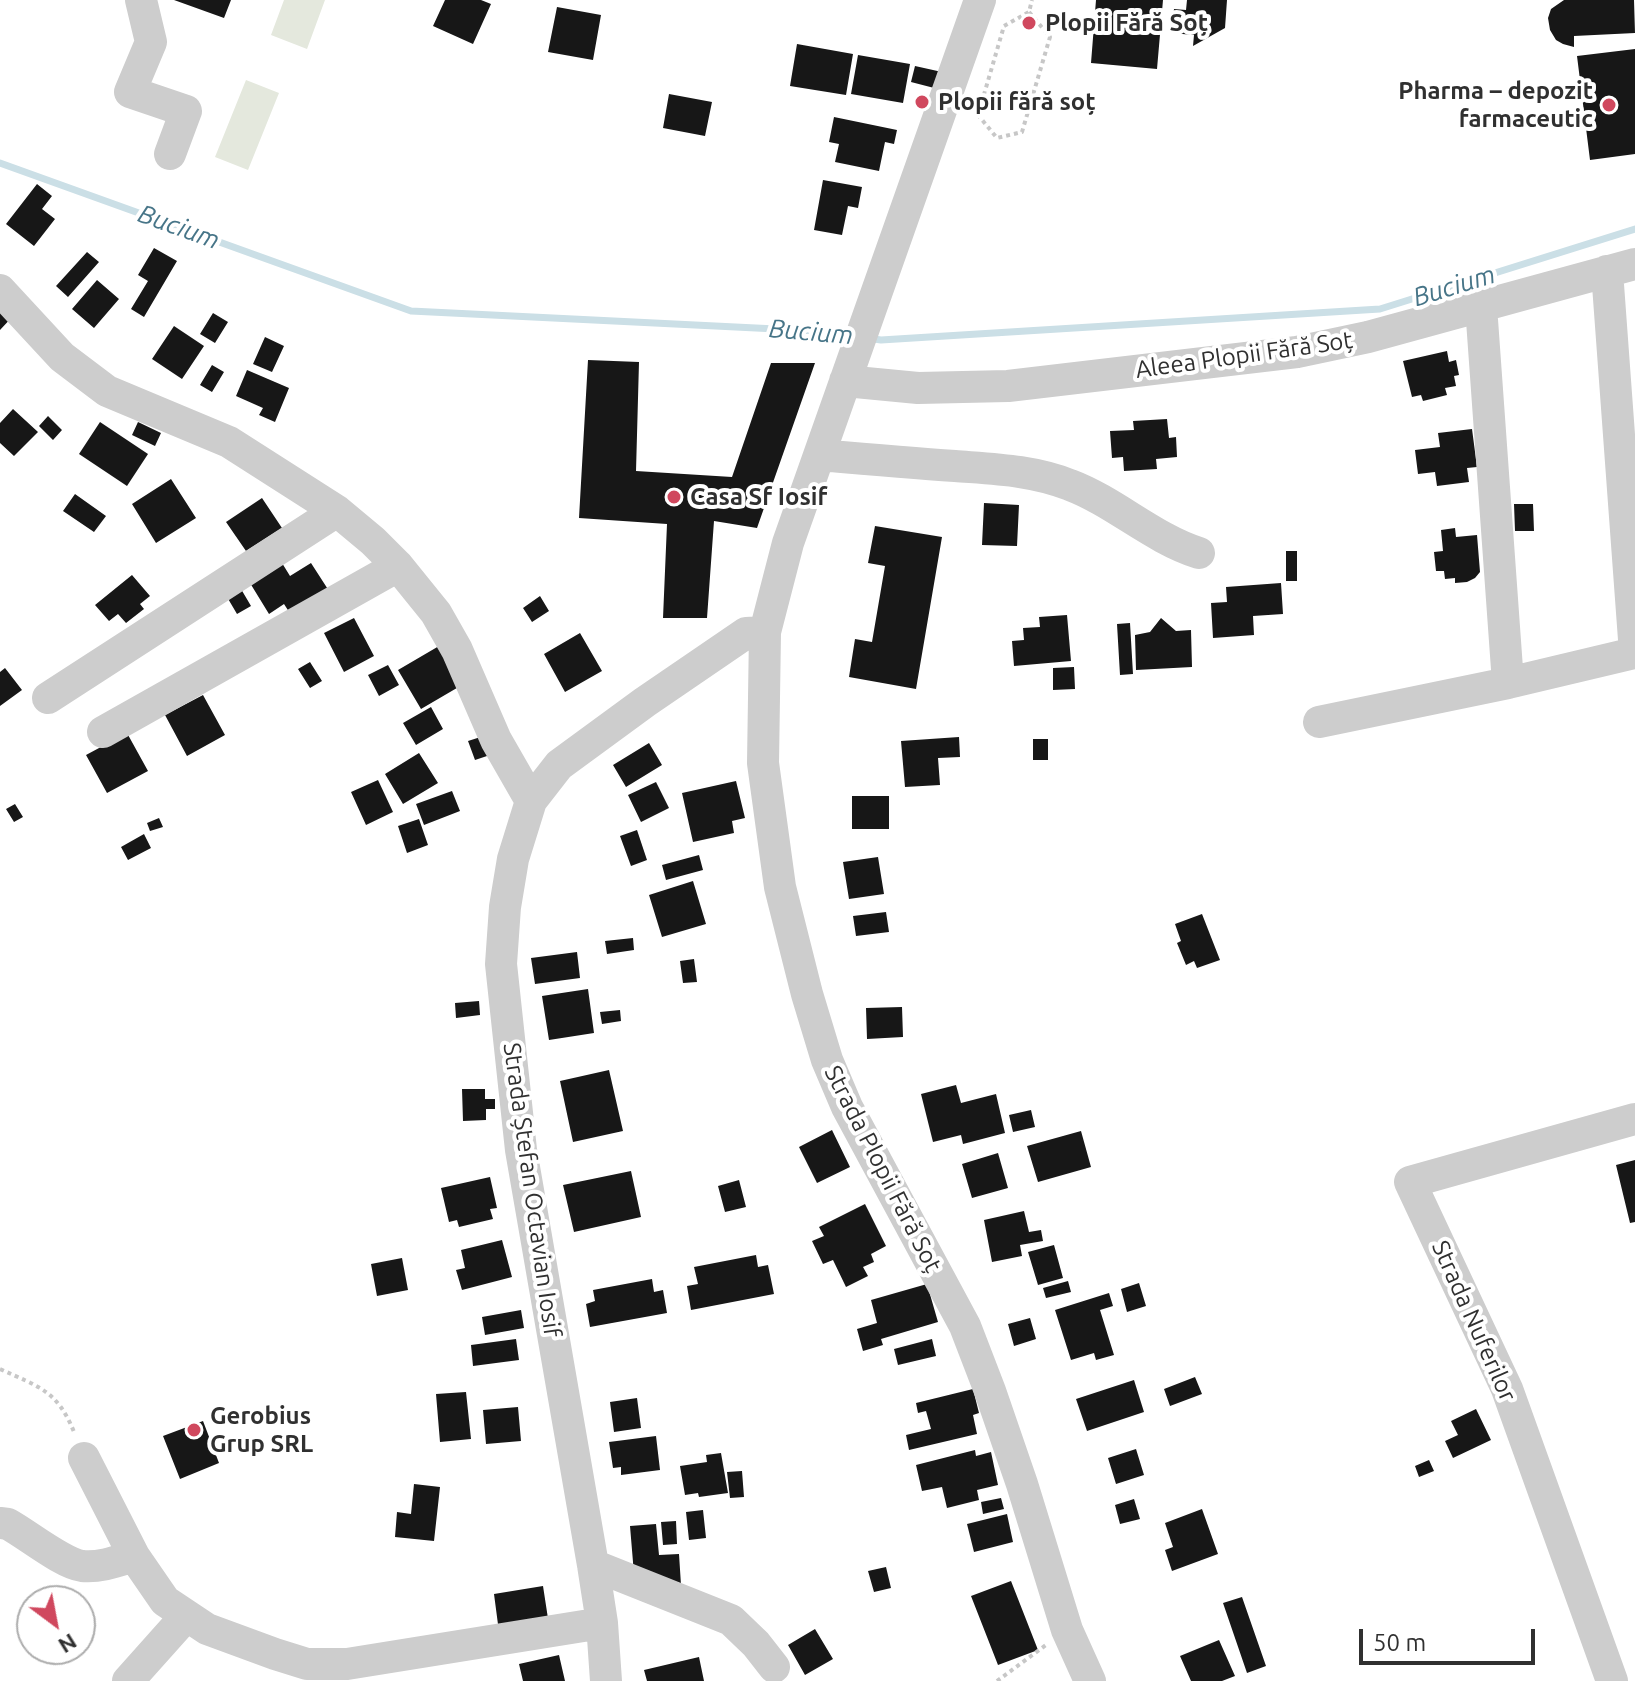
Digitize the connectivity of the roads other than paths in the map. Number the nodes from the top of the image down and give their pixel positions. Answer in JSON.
{"nodes":[{"id":1,"x":141,"y":0,"type":"edge"},
{"id":2,"x":980,"y":0,"type":"edge"},
{"id":3,"x":170,"y":154,"type":"dead end"},
{"id":4,"x":1621,"y":268,"type":"edge"},
{"id":5,"x":0,"y":290,"type":"edge"},
{"id":6,"x":1481,"y":306,"type":"junction"},
{"id":7,"x":845,"y":381,"type":"junction"},
{"id":8,"x":820,"y":455,"type":"junction"},
{"id":9,"x":337,"y":511,"type":"junction"},
{"id":10,"x":1199,"y":553,"type":"dead end"},
{"id":11,"x":398,"y":566,"type":"junction"},
{"id":12,"x":765,"y":632,"type":"junction"},
{"id":13,"x":1635,"y":653,"type":"edge"},
{"id":14,"x":1508,"y":683,"type":"junction"},
{"id":15,"x":48,"y":698,"type":"dead end"},
{"id":16,"x":1319,"y":722,"type":"dead end"},
{"id":17,"x":103,"y":732,"type":"dead end"},
{"id":18,"x":531,"y":801,"type":"junction"},
{"id":19,"x":1635,"y":1119,"type":"edge"},
{"id":20,"x":84,"y":1458,"type":"road end"},
{"id":21,"x":0,"y":1523,"type":"edge"},
{"id":22,"x":134,"y":1556,"type":"junction"},
{"id":23,"x":593,"y":1565,"type":"junction"},
{"id":24,"x":186,"y":1616,"type":"junction"},
{"id":25,"x":602,"y":1623,"type":"junction"},
{"id":26,"x":774,"y":1667,"type":"dead end"},
{"id":27,"x":128,"y":1681,"type":"edge"},
{"id":28,"x":606,"y":1681,"type":"edge"},
{"id":29,"x":1090,"y":1681,"type":"edge"},
{"id":30,"x":1612,"y":1681,"type":"edge"}],
"edges":[{"from":1,"to":3,"type":"street"},
{"from":2,"to":7,"type":"street","name":"Strada Plopii Fără Soț"},
{"from":4,"to":6,"type":"street","name":"Aleea Plopii Fără Soț"},
{"from":4,"to":13,"type":"street"},
{"from":5,"to":9,"type":"street"},
{"from":6,"to":7,"type":"street","name":"Aleea Plopii Fără Soț"},
{"from":6,"to":14,"type":"street"},
{"from":7,"to":8,"type":"street","name":"Strada Plopii Fără Soț"},
{"from":8,"to":10,"type":"street"},
{"from":8,"to":12,"type":"street","name":"Strada Plopii Fără Soț"},
{"from":9,"to":11,"type":"street"},
{"from":9,"to":15,"type":"street"},
{"from":11,"to":17,"type":"street"},
{"from":11,"to":18,"type":"street"},
{"from":12,"to":18,"type":"street","name":"Strada Ștefan Octavian Iosif"},
{"from":12,"to":29,"type":"street","name":"Strada Plopii Fără Soț"},
{"from":13,"to":14,"type":"street"},
{"from":14,"to":16,"type":"street"},
{"from":18,"to":23,"type":"street","name":"Strada Ștefan Octavian Iosif"},
{"from":19,"to":30,"type":"street","name":"Strada Nuferilor"},
{"from":20,"to":22,"type":"street"},
{"from":21,"to":22,"type":"street"},
{"from":22,"to":24,"type":"street"},
{"from":23,"to":25,"type":"street","name":"Strada Ștefan Octavian Iosif"},
{"from":23,"to":26,"type":"street"},
{"from":24,"to":25,"type":"street"},
{"from":24,"to":27,"type":"street"},
{"from":25,"to":28,"type":"street","name":"Strada Ștefan Octavian Iosif"}]}
